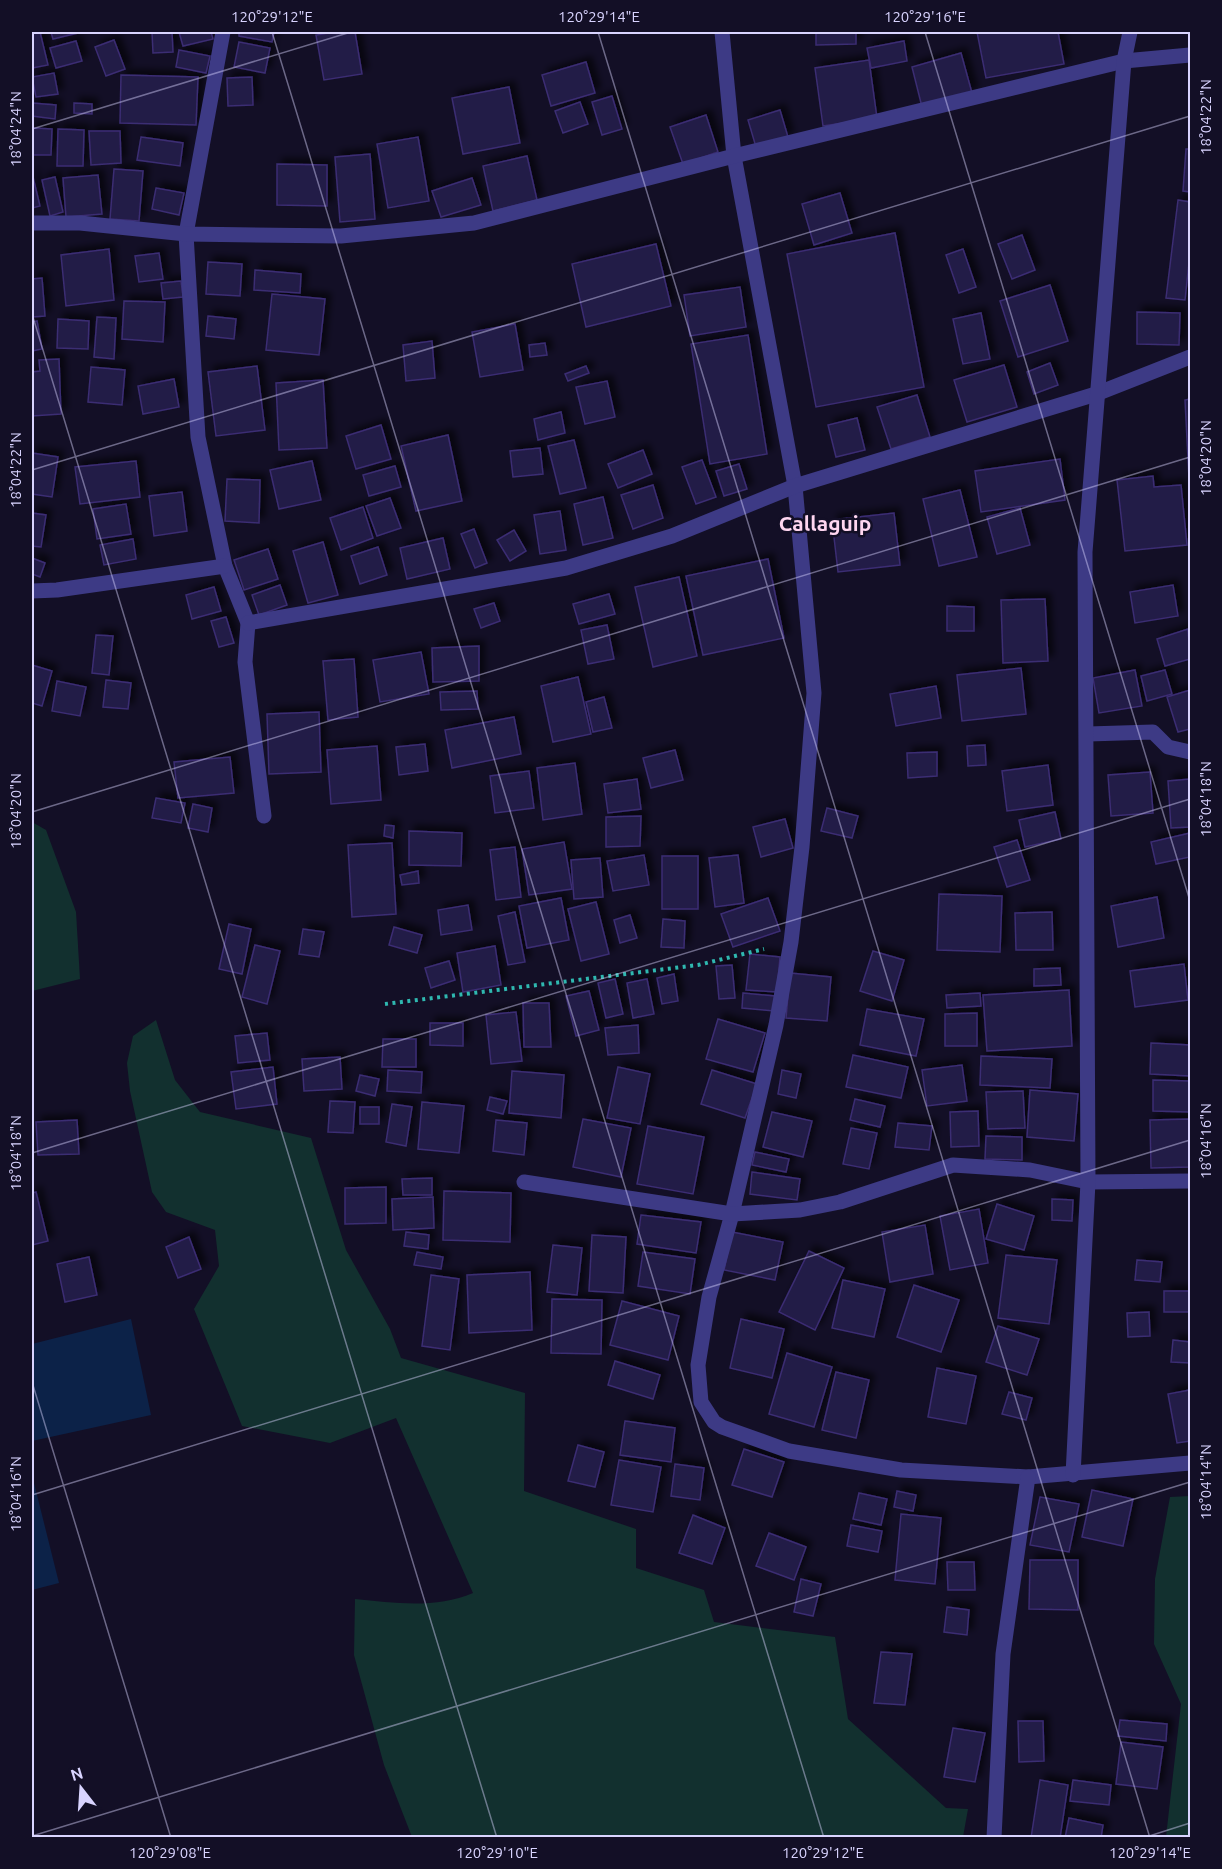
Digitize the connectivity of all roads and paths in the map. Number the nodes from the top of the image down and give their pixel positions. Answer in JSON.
{"nodes":[{"id":1,"x":223,"y":32,"type":"edge"},
{"id":2,"x":722,"y":32,"type":"edge"},
{"id":3,"x":1130,"y":32,"type":"edge"},
{"id":4,"x":1191,"y":55,"type":"edge"},
{"id":5,"x":1124,"y":62,"type":"junction"},
{"id":6,"x":734,"y":156,"type":"junction"},
{"id":7,"x":32,"y":223,"type":"edge"},
{"id":8,"x":186,"y":234,"type":"junction"},
{"id":9,"x":1191,"y":357,"type":"edge"},
{"id":10,"x":1096,"y":394,"type":"junction"},
{"id":11,"x":795,"y":486,"type":"junction"},
{"id":12,"x":225,"y":566,"type":"junction"},
{"id":13,"x":32,"y":591,"type":"edge"},
{"id":14,"x":248,"y":623,"type":"junction"},
{"id":15,"x":1088,"y":734,"type":"junction"},
{"id":16,"x":1191,"y":752,"type":"edge"},
{"id":17,"x":264,"y":816,"type":"dead end"},
{"id":18,"x":791,"y":942,"type":"junction"},
{"id":19,"x":385,"y":1004,"type":"dead end"},
{"id":20,"x":1191,"y":1181,"type":"edge"},
{"id":21,"x":524,"y":1182,"type":"dead end"},
{"id":22,"x":1089,"y":1182,"type":"junction"},
{"id":23,"x":732,"y":1214,"type":"junction"},
{"id":24,"x":1191,"y":1463,"type":"edge"},
{"id":25,"x":1073,"y":1475,"type":"junction"},
{"id":26,"x":1028,"y":1477,"type":"junction"},
{"id":27,"x":994,"y":1838,"type":"edge"}],
"edges":[{"from":1,"to":8,"type":"street"},
{"from":2,"to":6,"type":"street"},
{"from":3,"to":5,"type":"street"},
{"from":4,"to":5,"type":"street"},
{"from":5,"to":6,"type":"street"},
{"from":5,"to":10,"type":"street"},
{"from":6,"to":8,"type":"street"},
{"from":6,"to":11,"type":"street"},
{"from":7,"to":8,"type":"street"},
{"from":8,"to":12,"type":"street"},
{"from":9,"to":10,"type":"street"},
{"from":10,"to":11,"type":"street"},
{"from":10,"to":15,"type":"street"},
{"from":11,"to":14,"type":"street"},
{"from":11,"to":18,"type":"street"},
{"from":12,"to":13,"type":"street"},
{"from":12,"to":14,"type":"street"},
{"from":14,"to":17,"type":"street"},
{"from":15,"to":16,"type":"street"},
{"from":15,"to":22,"type":"street"},
{"from":18,"to":19,"type":"path"},
{"from":18,"to":23,"type":"street"},
{"from":20,"to":22,"type":"street"},
{"from":21,"to":23,"type":"street"},
{"from":22,"to":23,"type":"street"},
{"from":22,"to":25,"type":"street"},
{"from":23,"to":26,"type":"street"},
{"from":24,"to":25,"type":"street"},
{"from":25,"to":26,"type":"street"},
{"from":26,"to":27,"type":"street"}]}
